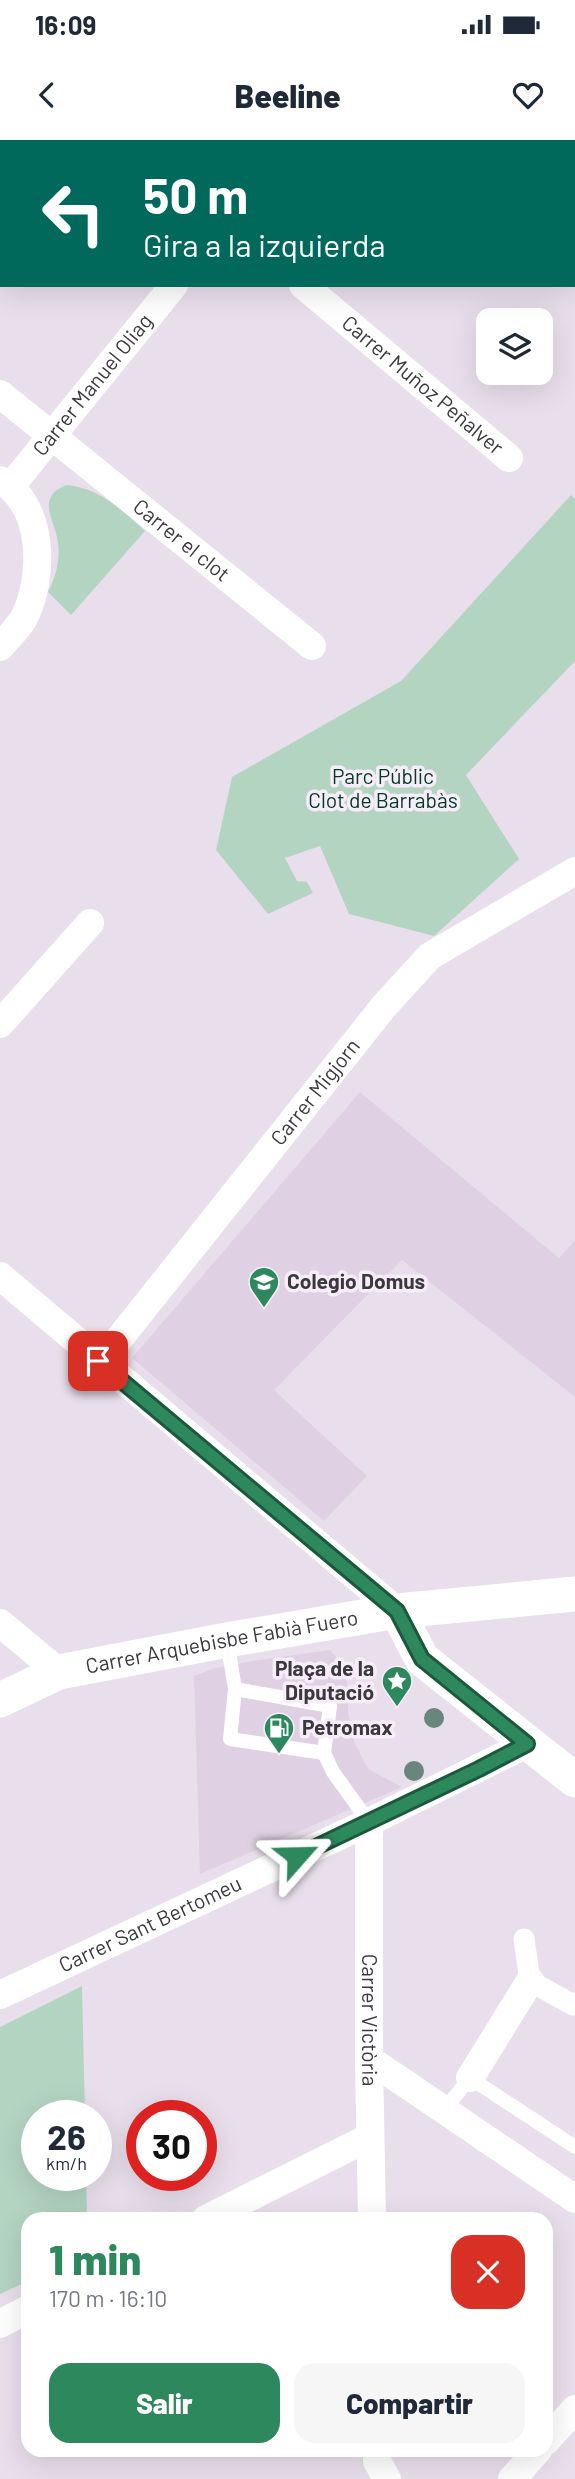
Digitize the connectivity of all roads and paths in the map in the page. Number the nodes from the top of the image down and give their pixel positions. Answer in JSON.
{"nodes":[{"id":1,"x":172,"y":287,"type":"edge"},
{"id":2,"x":305,"y":287,"type":"edge"},
{"id":3,"x":0,"y":394,"type":"edge"},
{"id":4,"x":50,"y":435,"type":"junction"},
{"id":5,"x":509,"y":458,"type":"dead end"},
{"id":6,"x":5,"y":483,"type":"edge"},
{"id":7,"x":312,"y":646,"type":"dead end"},
{"id":8,"x":0,"y":647,"type":"edge"},
{"id":9,"x":575,"y":871,"type":"edge"},
{"id":10,"x":90,"y":923,"type":"dead end"},
{"id":11,"x":0,"y":1024,"type":"edge"},
{"id":12,"x":0,"y":1276,"type":"edge"},
{"id":13,"x":98,"y":1361,"type":"junction"},
{"id":14,"x":575,"y":1594,"type":"edge"},
{"id":15,"x":397,"y":1611,"type":"junction"},
{"id":16,"x":0,"y":1623,"type":"edge"},
{"id":17,"x":227,"y":1640,"type":"junction"},
{"id":18,"x":59,"y":1672,"type":"junction"},
{"id":19,"x":235,"y":1689,"type":"junction"},
{"id":20,"x":0,"y":1700,"type":"edge"},
{"id":21,"x":527,"y":1744,"type":"junction"},
{"id":22,"x":324,"y":1753,"type":"junction"},
{"id":23,"x":575,"y":1780,"type":"edge"},
{"id":24,"x":369,"y":1822,"type":"junction"},
{"id":25,"x":524,"y":1939,"type":"dead end"},
{"id":26,"x":530,"y":1981,"type":"junction"},
{"id":27,"x":0,"y":1995,"type":"edge"},
{"id":28,"x":575,"y":2003,"type":"edge"},
{"id":29,"x":369,"y":2059,"type":"junction"},
{"id":30,"x":470,"y":2078,"type":"junction"},
{"id":31,"x":444,"y":2110,"type":"junction"},
{"id":32,"x":370,"y":2137,"type":"junction"},
{"id":33,"x":575,"y":2147,"type":"edge"},
{"id":34,"x":575,"y":2199,"type":"edge"},
{"id":35,"x":220,"y":2212,"type":"edge"},
{"id":36,"x":372,"y":2212,"type":"edge"},
{"id":37,"x":21,"y":2313,"type":"edge"},
{"id":38,"x":0,"y":2324,"type":"edge"},
{"id":39,"x":575,"y":2409,"type":"edge"},
{"id":40,"x":553,"y":2433,"type":"edge"},
{"id":41,"x":532,"y":2457,"type":"edge"},
{"id":42,"x":512,"y":2479,"type":"edge"}],
"edges":[{"from":1,"to":4,"type":"street","name":"Carrer Manuel Oliag"},
{"from":2,"to":5,"type":"street","name":"Carrer Muñoz Peñalver"},
{"from":3,"to":4,"type":"street","name":"Carrer el clot"},
{"from":4,"to":6,"type":"street","name":"Carrer Manuel Oliag"},
{"from":4,"to":7,"type":"street","name":"Carrer el clot"},
{"from":6,"to":8,"type":"street"},
{"from":9,"to":13,"type":"street","name":"Carrer Migjorn"},
{"from":10,"to":11,"type":"street"},
{"from":12,"to":13,"type":"street"},
{"from":13,"to":15,"type":"street"},
{"from":14,"to":15,"type":"street","name":"Carrer Arquebisbe Fabià Fuero"},
{"from":15,"to":17,"type":"street","name":"Carrer Arquebisbe Fabià Fuero"},
{"from":15,"to":21,"type":"street"},
{"from":16,"to":18,"type":"street"},
{"from":17,"to":18,"type":"street","name":"Carrer Arquebisbe Fabià Fuero"},
{"from":17,"to":19,"type":"lane"},
{"from":18,"to":20,"type":"street","name":"Carrer Arquebisbe Fabià Fuero"},
{"from":19,"to":22,"type":"lane"},
{"from":19,"to":22,"type":"lane"},
{"from":21,"to":23,"type":"street"},
{"from":21,"to":24,"type":"street","name":"Carrer Sant Bertomeu"},
{"from":22,"to":24,"type":"lane"},
{"from":24,"to":27,"type":"street","name":"Carrer Sant Bertomeu"},
{"from":24,"to":29,"type":"street","name":"Carrer Victòria"},
{"from":25,"to":26,"type":"street"},
{"from":26,"to":28,"type":"street"},
{"from":26,"to":30,"type":"street"},
{"from":29,"to":31,"type":"street"},
{"from":29,"to":32,"type":"street","name":"Carrer Victòria"},
{"from":30,"to":31,"type":"lane"},
{"from":30,"to":33,"type":"lane"},
{"from":31,"to":34,"type":"street"},
{"from":32,"to":35,"type":"street"},
{"from":32,"to":36,"type":"street","name":"Carrer Victòria"},
{"from":37,"to":38,"type":"street"},
{"from":39,"to":40,"type":"street"},
{"from":41,"to":42,"type":"street"}]}
